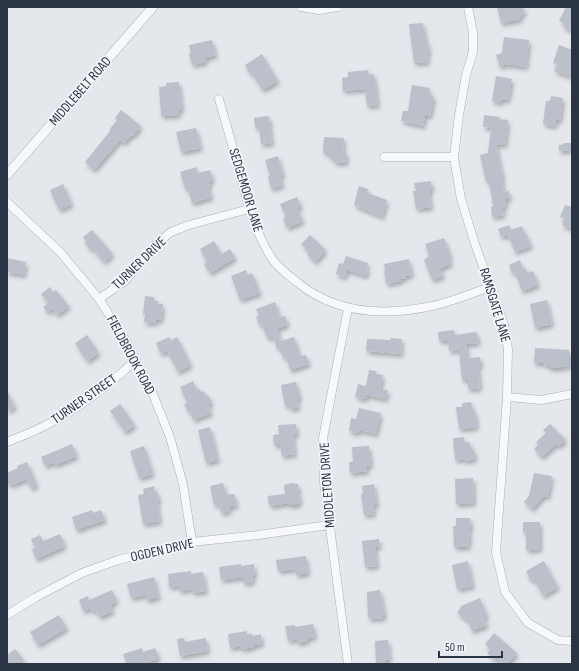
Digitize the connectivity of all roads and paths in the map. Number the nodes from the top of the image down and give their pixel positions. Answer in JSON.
{"nodes":[{"id":1,"x":153,"y":7,"type":"edge"},
{"id":2,"x":301,"y":7,"type":"edge"},
{"id":3,"x":338,"y":7,"type":"edge"},
{"id":4,"x":468,"y":7,"type":"edge"},
{"id":5,"x":219,"y":99,"type":"dead end"},
{"id":6,"x":384,"y":157,"type":"dead end"},
{"id":7,"x":454,"y":157,"type":"junction"},
{"id":8,"x":7,"y":176,"type":"edge"},
{"id":9,"x":7,"y":202,"type":"edge"},
{"id":10,"x":249,"y":209,"type":"junction"},
{"id":11,"x":490,"y":287,"type":"junction"},
{"id":12,"x":99,"y":299,"type":"junction"},
{"id":13,"x":348,"y":308,"type":"junction"},
{"id":14,"x":136,"y":360,"type":"junction"},
{"id":15,"x":572,"y":394,"type":"edge"},
{"id":16,"x":507,"y":397,"type":"junction"},
{"id":17,"x":7,"y":442,"type":"edge"},
{"id":18,"x":329,"y":525,"type":"junction"},
{"id":19,"x":192,"y":542,"type":"junction"},
{"id":20,"x":7,"y":616,"type":"edge"},
{"id":21,"x":572,"y":641,"type":"edge"},
{"id":22,"x":348,"y":664,"type":"edge"}],
"edges":[{"from":1,"to":8,"type":"street","name":"MIDDLEBELT ROAD"},
{"from":2,"to":3,"type":"street"},
{"from":4,"to":7,"type":"street","name":"RAMSGATE LANE"},
{"from":5,"to":10,"type":"street","name":"SEDGEMOOR LANE"},
{"from":6,"to":7,"type":"street"},
{"from":7,"to":11,"type":"street","name":"RAMSGATE LANE"},
{"from":9,"to":12,"type":"street","name":"FIELDBROOK ROAD"},
{"from":10,"to":12,"type":"street","name":"TURNER DRIVE"},
{"from":10,"to":13,"type":"street","name":"SEDGEMOOR LANE"},
{"from":11,"to":13,"type":"street","name":"SEDGEMOOR LANE"},
{"from":11,"to":16,"type":"street","name":"RAMSGATE LANE"},
{"from":12,"to":14,"type":"street","name":"FIELDBROOK ROAD"},
{"from":13,"to":18,"type":"street","name":"MIDDLETON DRIVE"},
{"from":14,"to":17,"type":"street","name":"TURNER STREET"},
{"from":14,"to":19,"type":"street","name":"FIELDBROOK ROAD"},
{"from":15,"to":16,"type":"street"},
{"from":16,"to":21,"type":"street","name":"RAMSGATE LANE"},
{"from":18,"to":19,"type":"street","name":"OGDEN DRIVE"},
{"from":18,"to":22,"type":"street","name":"MIDDLETON DRIVE"},
{"from":19,"to":20,"type":"street","name":"OGDEN DRIVE"}]}
